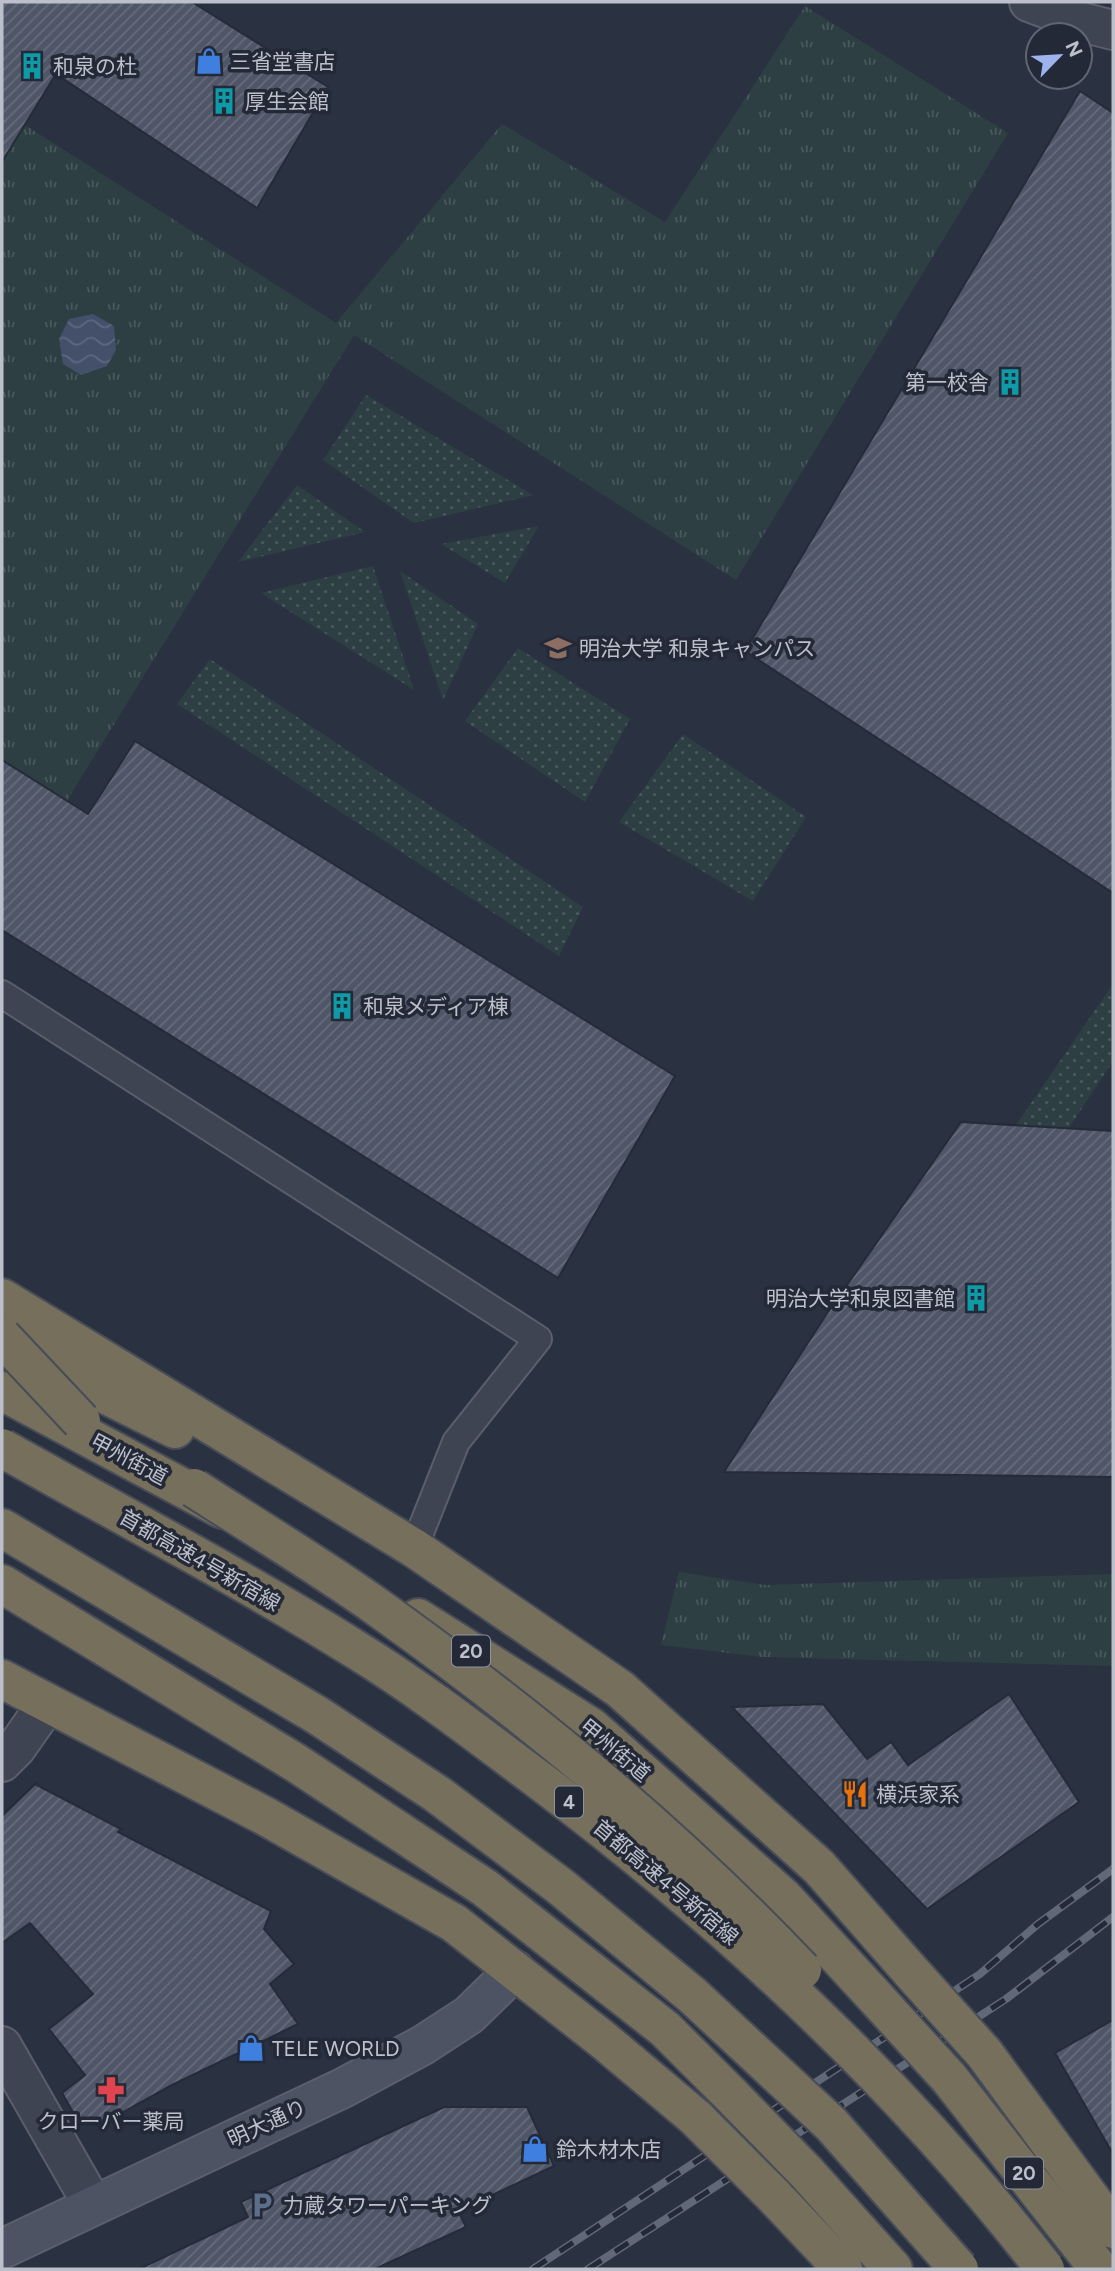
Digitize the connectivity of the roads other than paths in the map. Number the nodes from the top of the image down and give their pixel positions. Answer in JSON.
{"nodes":[{"id":1,"x":1029,"y":2,"type":"edge"},
{"id":2,"x":1113,"y":30,"type":"edge"},
{"id":3,"x":2,"y":994,"type":"edge"},
{"id":4,"x":2,"y":1298,"type":"edge"},
{"id":5,"x":2,"y":1337,"type":"edge"},
{"id":6,"x":2,"y":1343,"type":"edge"},
{"id":7,"x":2,"y":1375,"type":"edge"},
{"id":8,"x":2,"y":1391,"type":"edge"},
{"id":9,"x":81,"y":1421,"type":"junction"},
{"id":10,"x":2,"y":1448,"type":"edge"},
{"id":11,"x":2,"y":1528,"type":"edge"},
{"id":12,"x":414,"y":1548,"type":"junction"},
{"id":13,"x":2,"y":1571,"type":"edge"},
{"id":14,"x":2,"y":1584,"type":"edge"},
{"id":15,"x":2,"y":1677,"type":"edge"},
{"id":16,"x":47,"y":1704,"type":"junction"},
{"id":17,"x":2,"y":1762,"type":"edge"},
{"id":18,"x":561,"y":1886,"type":"junction"},
{"id":19,"x":514,"y":1970,"type":"junction"},
{"id":20,"x":2,"y":2046,"type":"edge"},
{"id":21,"x":93,"y":2205,"type":"junction"},
{"id":22,"x":1113,"y":2229,"type":"edge"},
{"id":23,"x":1017,"y":2233,"type":"junction"},
{"id":24,"x":2,"y":2249,"type":"edge"},
{"id":25,"x":843,"y":2269,"type":"edge"},
{"id":26,"x":893,"y":2269,"type":"edge"},
{"id":27,"x":959,"y":2269,"type":"edge"},
{"id":28,"x":1045,"y":2269,"type":"edge"},
{"id":29,"x":1099,"y":2269,"type":"edge"}],
"edges":[{"from":1,"to":2,"type":"street"},
{"from":3,"to":12,"type":"lane"},
{"from":4,"to":12,"type":"highway"},
{"from":5,"to":9,"type":"highway","bridge":true},
{"from":6,"to":12,"type":"highway"},
{"from":7,"to":9,"type":"highway","bridge":true},
{"from":8,"to":29,"type":"highway","name":"甲州街道","number":"20","bridge":true},
{"from":9,"to":23,"type":"highway","bridge":true},
{"from":10,"to":23,"type":"highway","name":"首都高速4号新宿線","number":"4","bridge":true},
{"from":11,"to":18,"type":"highway"},
{"from":12,"to":22,"type":"highway","bridge":true},
{"from":13,"to":18,"type":"highway"},
{"from":14,"to":26,"type":"highway","bridge":true},
{"from":15,"to":16,"type":"highway"},
{"from":16,"to":17,"type":"street"},
{"from":16,"to":19,"type":"highway"},
{"from":18,"to":27,"type":"highway","bridge":true},
{"from":19,"to":21,"type":"street","name":"明大通り"},
{"from":19,"to":25,"type":"highway","bridge":true},
{"from":20,"to":21,"type":"street"},
{"from":21,"to":24,"type":"street","name":"明大通り"},
{"from":23,"to":28,"type":"highway","name":"首都高速4号新宿線","number":"4","bridge":true}]}
